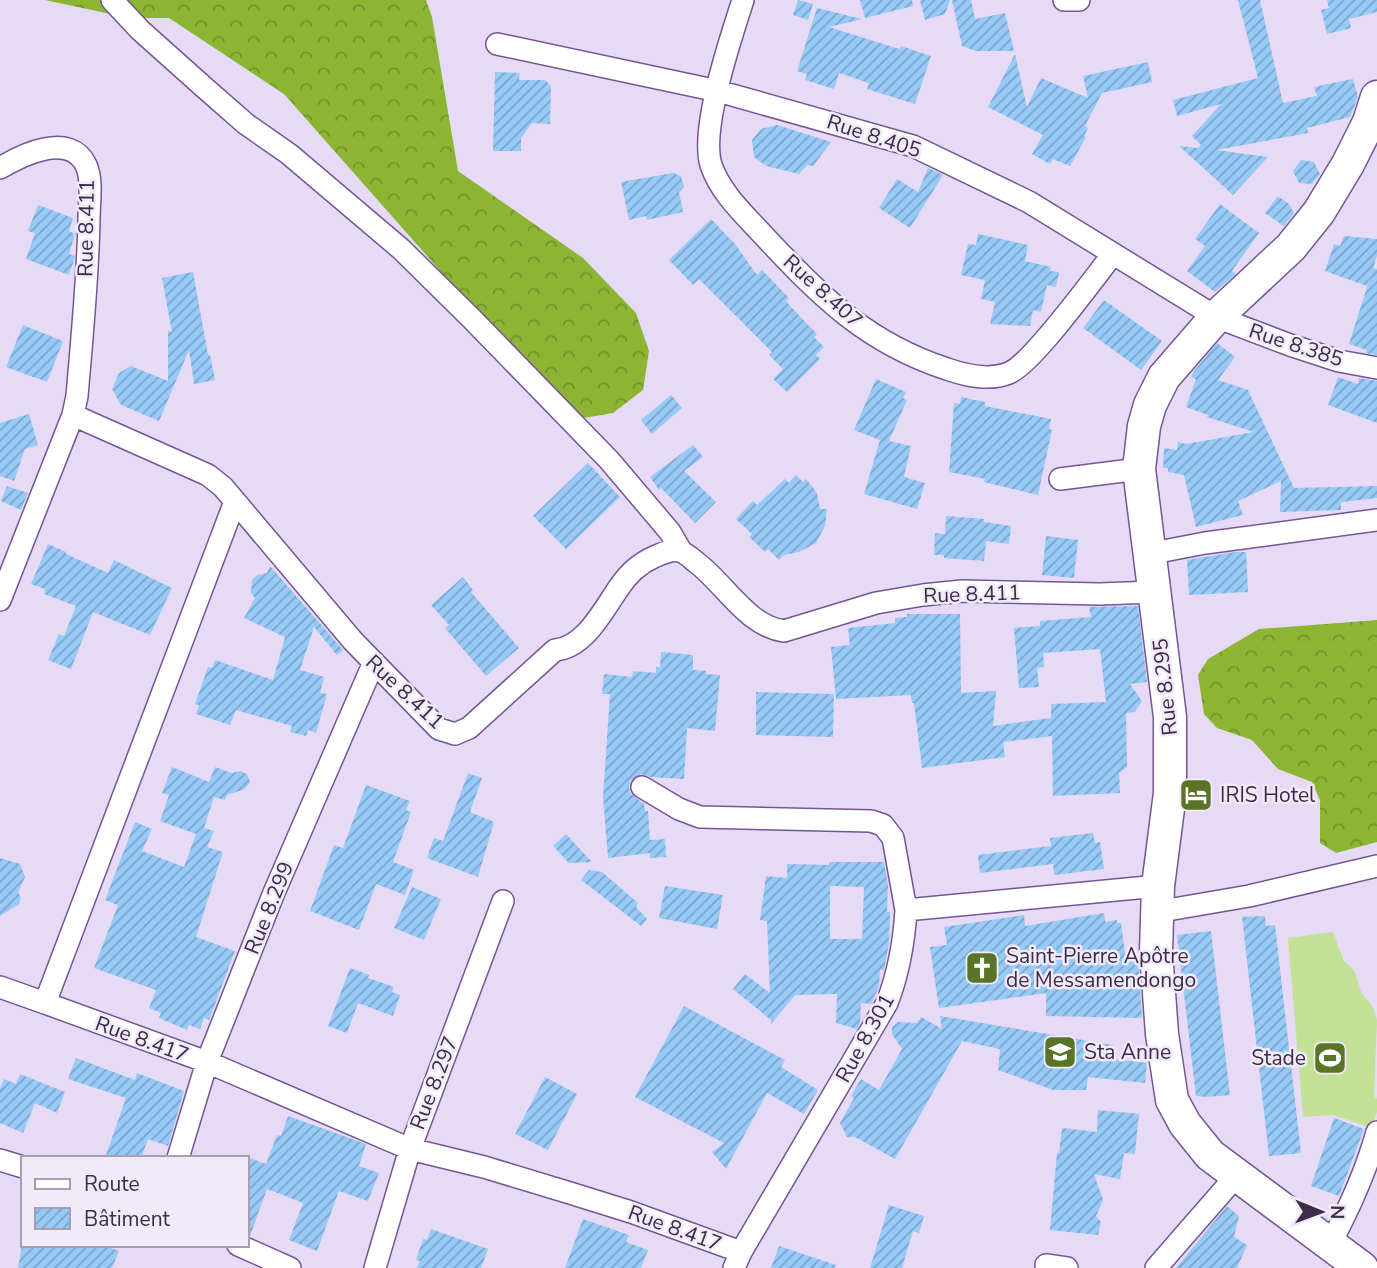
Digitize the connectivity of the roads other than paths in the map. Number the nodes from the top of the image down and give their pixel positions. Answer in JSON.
{"nodes":[{"id":1,"x":112,"y":0,"type":"edge"},
{"id":2,"x":743,"y":0,"type":"edge"},
{"id":3,"x":1064,"y":0,"type":"edge"},
{"id":4,"x":1079,"y":0,"type":"edge"},
{"id":5,"x":497,"y":44,"type":"dead end"},
{"id":6,"x":718,"y":91,"type":"junction"},
{"id":7,"x":1377,"y":97,"type":"edge"},
{"id":8,"x":0,"y":168,"type":"edge"},
{"id":9,"x":1113,"y":254,"type":"junction"},
{"id":10,"x":1216,"y":317,"type":"junction"},
{"id":11,"x":1377,"y":368,"type":"edge"},
{"id":12,"x":73,"y":415,"type":"junction"},
{"id":13,"x":1139,"y":469,"type":"junction"},
{"id":14,"x":1060,"y":479,"type":"dead end"},
{"id":15,"x":234,"y":504,"type":"junction"},
{"id":16,"x":1377,"y":520,"type":"edge"},
{"id":17,"x":681,"y":551,"type":"junction"},
{"id":18,"x":1148,"y":554,"type":"junction"},
{"id":19,"x":1153,"y":592,"type":"junction"},
{"id":20,"x":0,"y":600,"type":"edge"},
{"id":21,"x":374,"y":662,"type":"junction"},
{"id":22,"x":642,"y":787,"type":"dead end"},
{"id":23,"x":1377,"y":866,"type":"edge"},
{"id":24,"x":1157,"y":899,"type":"junction"},
{"id":25,"x":503,"y":901,"type":"dead end"},
{"id":26,"x":906,"y":910,"type":"junction"},
{"id":27,"x":0,"y":987,"type":"edge"},
{"id":28,"x":45,"y":1003,"type":"junction"},
{"id":29,"x":207,"y":1062,"type":"junction"},
{"id":30,"x":1377,"y":1132,"type":"edge"},
{"id":31,"x":410,"y":1149,"type":"junction"},
{"id":32,"x":179,"y":1156,"type":"edge"},
{"id":33,"x":0,"y":1160,"type":"edge"},
{"id":34,"x":21,"y":1166,"type":"edge"},
{"id":35,"x":1237,"y":1175,"type":"junction"},
{"id":36,"x":1330,"y":1244,"type":"junction"},
{"id":37,"x":243,"y":1247,"type":"edge"},
{"id":38,"x":738,"y":1260,"type":"edge"},
{"id":39,"x":290,"y":1268,"type":"edge"},
{"id":40,"x":375,"y":1268,"type":"edge"},
{"id":41,"x":1156,"y":1268,"type":"edge"},
{"id":42,"x":1362,"y":1268,"type":"edge"}],
"edges":[{"from":1,"to":17,"type":"street"},
{"from":2,"to":6,"type":"street","name":"Rue 8.407"},
{"from":3,"to":4,"type":"street"},
{"from":5,"to":6,"type":"street","name":"Rue 8.405"},
{"from":6,"to":9,"type":"street","name":"Rue 8.405"},
{"from":6,"to":9,"type":"street","name":"Rue 8.407"},
{"from":7,"to":10,"type":"street","name":"Rue 8.295"},
{"from":8,"to":12,"type":"street","name":"Rue 8.411"},
{"from":9,"to":10,"type":"street","name":"Rue 8.405"},
{"from":10,"to":11,"type":"street","name":"Rue 8.385"},
{"from":10,"to":13,"type":"street","name":"Rue 8.295"},
{"from":12,"to":15,"type":"street","name":"Rue 8.411"},
{"from":12,"to":20,"type":"street"},
{"from":13,"to":14,"type":"street"},
{"from":13,"to":18,"type":"street","name":"Rue 8.295"},
{"from":15,"to":21,"type":"street","name":"Rue 8.411"},
{"from":15,"to":28,"type":"street"},
{"from":16,"to":18,"type":"street"},
{"from":17,"to":19,"type":"street","name":"Rue 8.411"},
{"from":17,"to":21,"type":"street","name":"Rue 8.411"},
{"from":18,"to":19,"type":"street","name":"Rue 8.295"},
{"from":19,"to":24,"type":"street","name":"Rue 8.295"},
{"from":21,"to":29,"type":"street","name":"Rue 8.299"},
{"from":22,"to":26,"type":"street","name":"Rue 8.301"},
{"from":23,"to":24,"type":"street"},
{"from":24,"to":26,"type":"street"},
{"from":24,"to":35,"type":"street","name":"Rue 8.295"},
{"from":25,"to":31,"type":"street","name":"Rue 8.297"},
{"from":26,"to":38,"type":"street","name":"Rue 8.301"},
{"from":27,"to":28,"type":"street","name":"Rue 8.417"},
{"from":28,"to":29,"type":"street","name":"Rue 8.417"},
{"from":29,"to":31,"type":"street","name":"Rue 8.417"},
{"from":29,"to":32,"type":"street","name":"Rue 8.299"},
{"from":30,"to":36,"type":"street"},
{"from":31,"to":38,"type":"street","name":"Rue 8.417"},
{"from":31,"to":40,"type":"street","name":"Rue 8.297"},
{"from":33,"to":34,"type":"street"},
{"from":35,"to":36,"type":"street","name":"Rue 8.295"},
{"from":35,"to":41,"type":"street"},
{"from":36,"to":42,"type":"street","name":"Rue 8.295"},
{"from":37,"to":39,"type":"street"}]}
